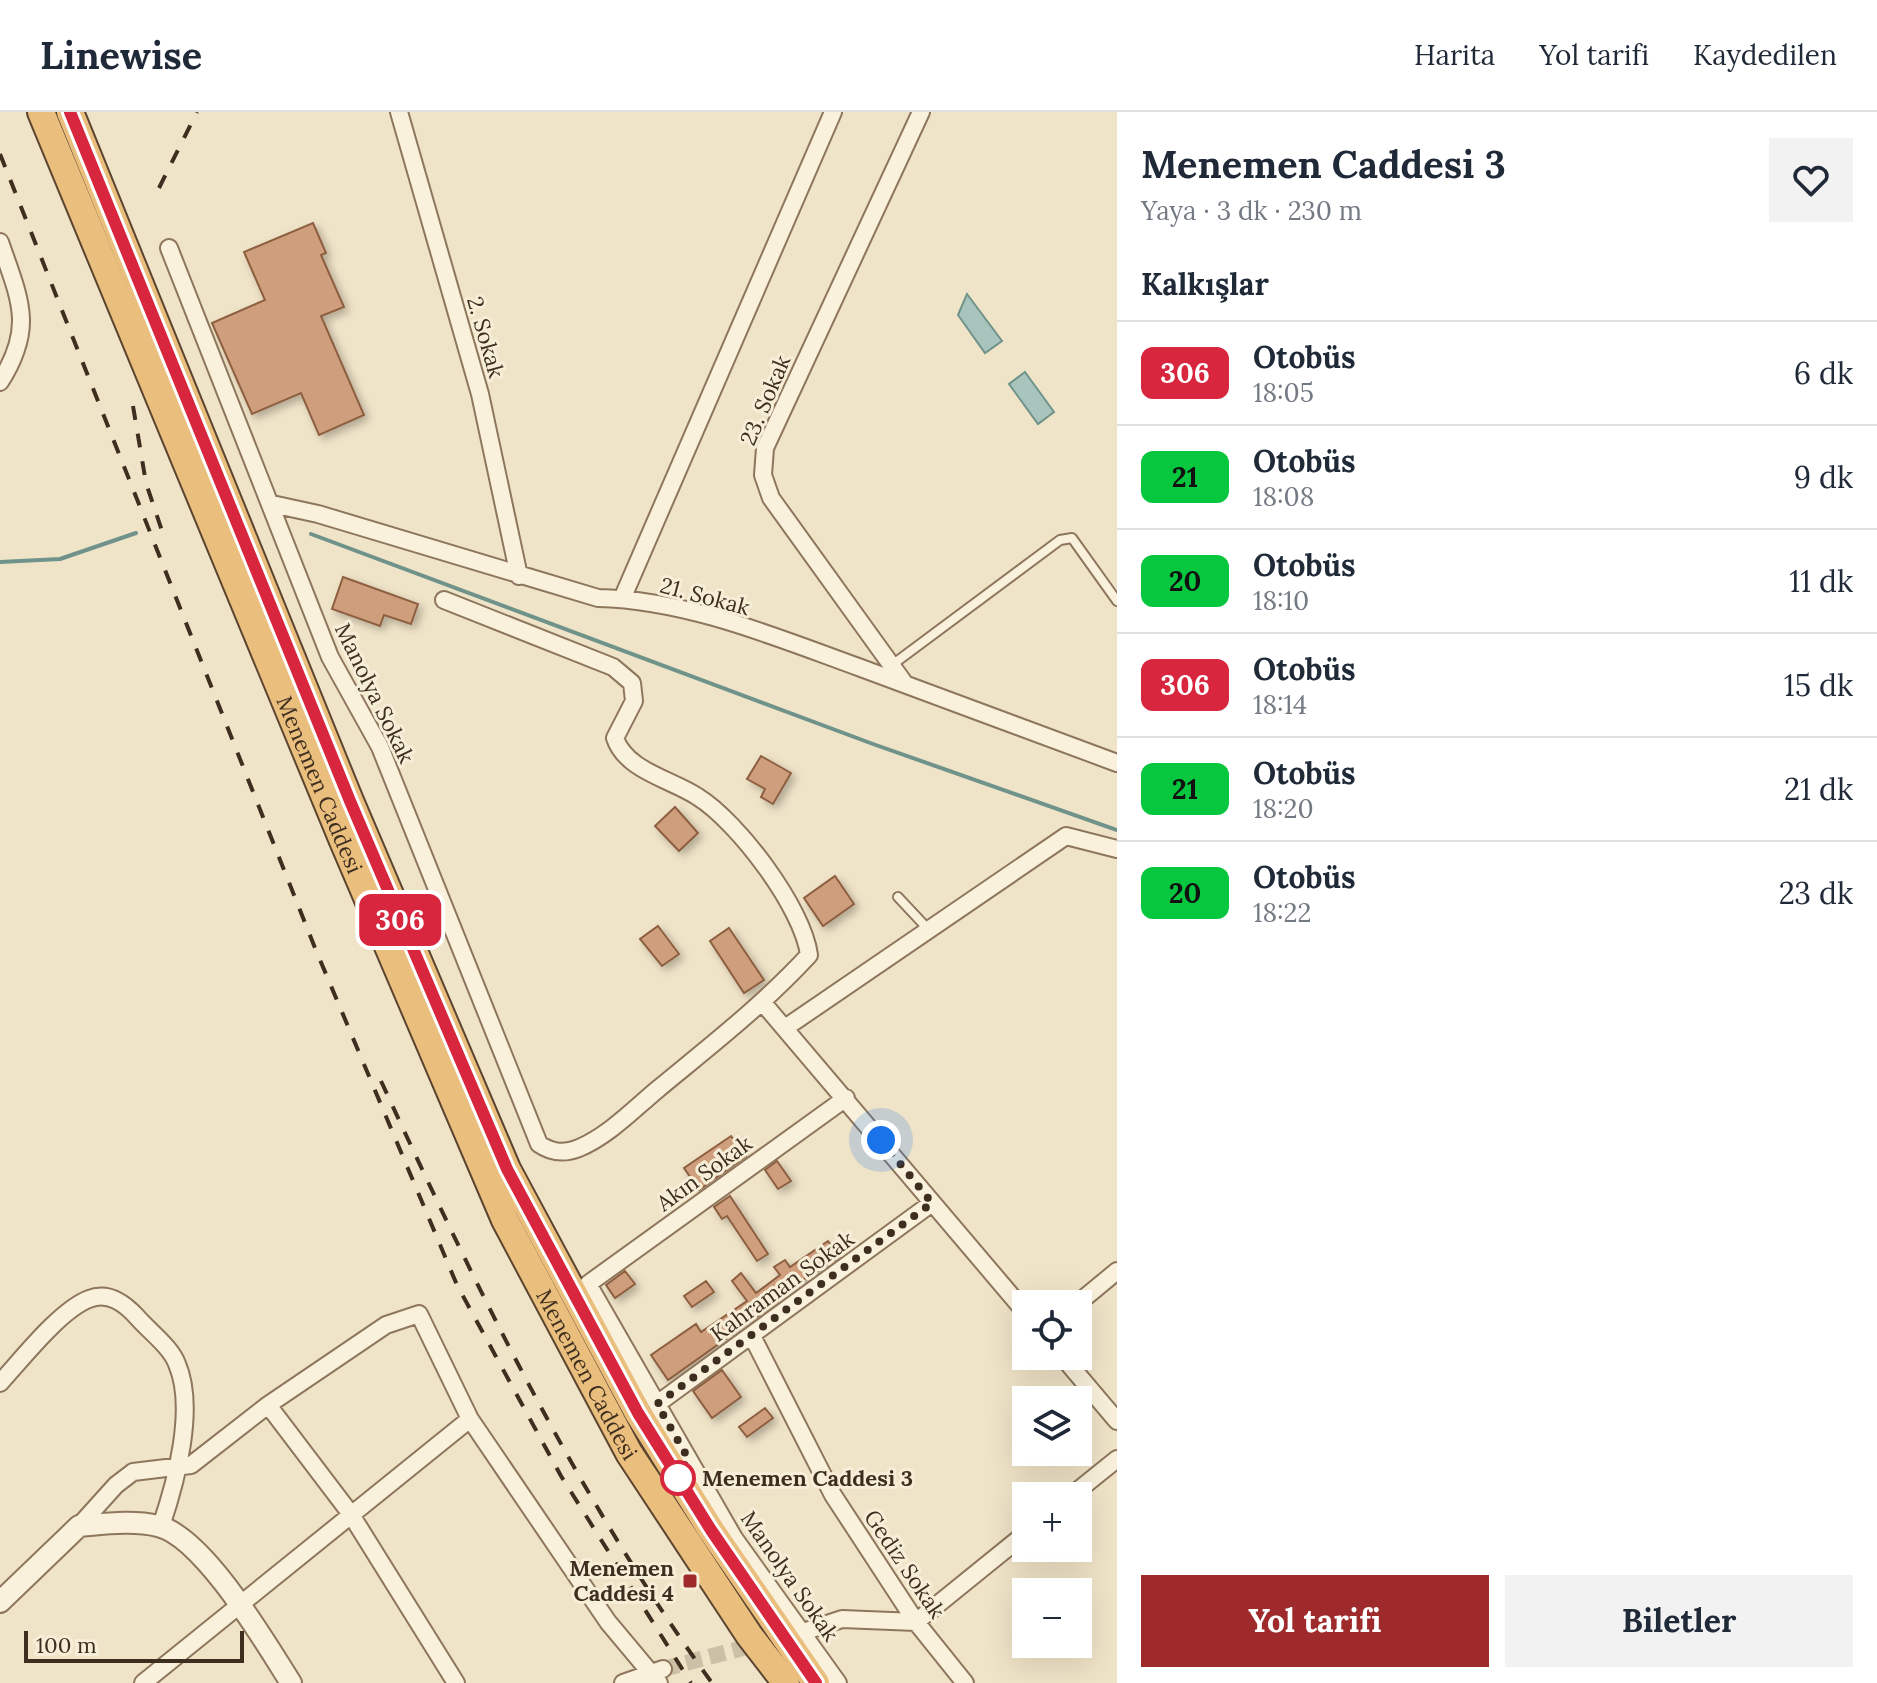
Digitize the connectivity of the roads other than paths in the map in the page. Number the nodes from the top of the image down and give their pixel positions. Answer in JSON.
{"nodes":[{"id":1,"x":41,"y":112,"type":"edge"},
{"id":2,"x":70,"y":112,"type":"edge"},
{"id":3,"x":399,"y":112,"type":"edge"},
{"id":4,"x":833,"y":112,"type":"edge"},
{"id":5,"x":921,"y":112,"type":"edge"},
{"id":6,"x":0,"y":242,"type":"edge"},
{"id":7,"x":169,"y":248,"type":"dead end"},
{"id":8,"x":0,"y":382,"type":"edge"},
{"id":9,"x":272,"y":504,"type":"junction"},
{"id":10,"x":519,"y":576,"type":"junction"},
{"id":11,"x":622,"y":599,"type":"junction"},
{"id":12,"x":444,"y":600,"type":"dead end"},
{"id":13,"x":1117,"y":601,"type":"edge"},
{"id":14,"x":892,"y":666,"type":"junction"},
{"id":15,"x":906,"y":685,"type":"junction"},
{"id":16,"x":1117,"y":763,"type":"edge"},
{"id":17,"x":1117,"y":849,"type":"edge"},
{"id":18,"x":898,"y":897,"type":"dead end"},
{"id":19,"x":927,"y":928,"type":"junction"},
{"id":20,"x":763,"y":1003,"type":"junction"},
{"id":21,"x":785,"y":1028,"type":"junction"},
{"id":22,"x":846,"y":1098,"type":"junction"},
{"id":23,"x":932,"y":1203,"type":"junction"},
{"id":24,"x":1114,"y":1280,"type":"edge"},
{"id":25,"x":588,"y":1284,"type":"joint"},
{"id":26,"x":1092,"y":1294,"type":"edge"},
{"id":27,"x":1012,"y":1297,"type":"edge"},
{"id":28,"x":752,"y":1336,"type":"junction"},
{"id":29,"x":1074,"y":1370,"type":"edge"},
{"id":30,"x":2,"y":1377,"type":"edge"},
{"id":31,"x":657,"y":1404,"type":"junction"},
{"id":32,"x":268,"y":1405,"type":"junction"},
{"id":33,"x":470,"y":1419,"type":"junction"},
{"id":34,"x":1117,"y":1421,"type":"edge"},
{"id":35,"x":1117,"y":1459,"type":"edge"},
{"id":36,"x":177,"y":1467,"type":"junction"},
{"id":37,"x":1088,"y":1482,"type":"edge"},
{"id":38,"x":350,"y":1513,"type":"junction"},
{"id":39,"x":79,"y":1526,"type":"junction"},
{"id":40,"x":161,"y":1526,"type":"junction"},
{"id":41,"x":1012,"y":1544,"type":"edge"},
{"id":42,"x":0,"y":1602,"type":"edge"},
{"id":43,"x":240,"y":1605,"type":"junction"},
{"id":44,"x":916,"y":1622,"type":"junction"},
{"id":45,"x":799,"y":1633,"type":"junction"},
{"id":46,"x":658,"y":1675,"type":"edge"},
{"id":47,"x":143,"y":1683,"type":"edge"},
{"id":48,"x":291,"y":1683,"type":"edge"},
{"id":49,"x":456,"y":1683,"type":"edge"},
{"id":50,"x":623,"y":1683,"type":"edge"},
{"id":51,"x":786,"y":1683,"type":"edge"},
{"id":52,"x":816,"y":1683,"type":"edge"},
{"id":53,"x":838,"y":1683,"type":"edge"},
{"id":54,"x":965,"y":1683,"type":"edge"}],
"edges":[{"from":1,"to":51,"type":"highway","name":"Menemen Caddesi"},
{"from":2,"to":52,"type":"highway","name":"Menemen Caddesi"},
{"from":3,"to":10,"type":"street","name":"2. Sokak"},
{"from":4,"to":11,"type":"street"},
{"from":5,"to":14,"type":"street","name":"23. Sokak"},
{"from":6,"to":8,"type":"street"},
{"from":7,"to":9,"type":"street","name":"Manolya Sokak"},
{"from":9,"to":10,"type":"street","name":"21. Sokak"},
{"from":9,"to":20,"type":"street","name":"Manolya Sokak"},
{"from":10,"to":11,"type":"street","name":"21. Sokak"},
{"from":11,"to":15,"type":"street","name":"21. Sokak"},
{"from":12,"to":20,"type":"street"},
{"from":13,"to":14,"type":"lane"},
{"from":14,"to":15,"type":"street","name":"23. Sokak"},
{"from":15,"to":16,"type":"street","name":"21. Sokak"},
{"from":17,"to":19,"type":"street"},
{"from":18,"to":19,"type":"lane"},
{"from":19,"to":21,"type":"street"},
{"from":20,"to":21,"type":"street"},
{"from":21,"to":22,"type":"street"},
{"from":22,"to":23,"type":"street"},
{"from":22,"to":25,"type":"street","name":"Akın Sokak"},
{"from":23,"to":27,"type":"street"},
{"from":23,"to":28,"type":"street","name":"Kahraman Sokak"},
{"from":24,"to":26,"type":"street"},
{"from":25,"to":31,"type":"street","name":"Manolya Sokak"},
{"from":28,"to":31,"type":"street","name":"Kahraman Sokak"},
{"from":28,"to":44,"type":"street","name":"Gediz Sokak"},
{"from":29,"to":34,"type":"street"},
{"from":30,"to":36,"type":"street"},
{"from":31,"to":45,"type":"street","name":"Manolya Sokak"},
{"from":32,"to":33,"type":"street"},
{"from":32,"to":36,"type":"street"},
{"from":32,"to":38,"type":"street"},
{"from":33,"to":38,"type":"street"},
{"from":33,"to":46,"type":"street"},
{"from":35,"to":37,"type":"street"},
{"from":36,"to":39,"type":"street"},
{"from":36,"to":40,"type":"street"},
{"from":38,"to":43,"type":"street"},
{"from":38,"to":49,"type":"street"},
{"from":39,"to":40,"type":"street"},
{"from":39,"to":42,"type":"street"},
{"from":40,"to":43,"type":"street"},
{"from":41,"to":44,"type":"street"},
{"from":43,"to":47,"type":"street"},
{"from":43,"to":48,"type":"street"},
{"from":44,"to":45,"type":"street"},
{"from":44,"to":54,"type":"street","name":"Gediz Sokak"},
{"from":45,"to":53,"type":"street","name":"Manolya Sokak"},
{"from":46,"to":50,"type":"street"}]}
